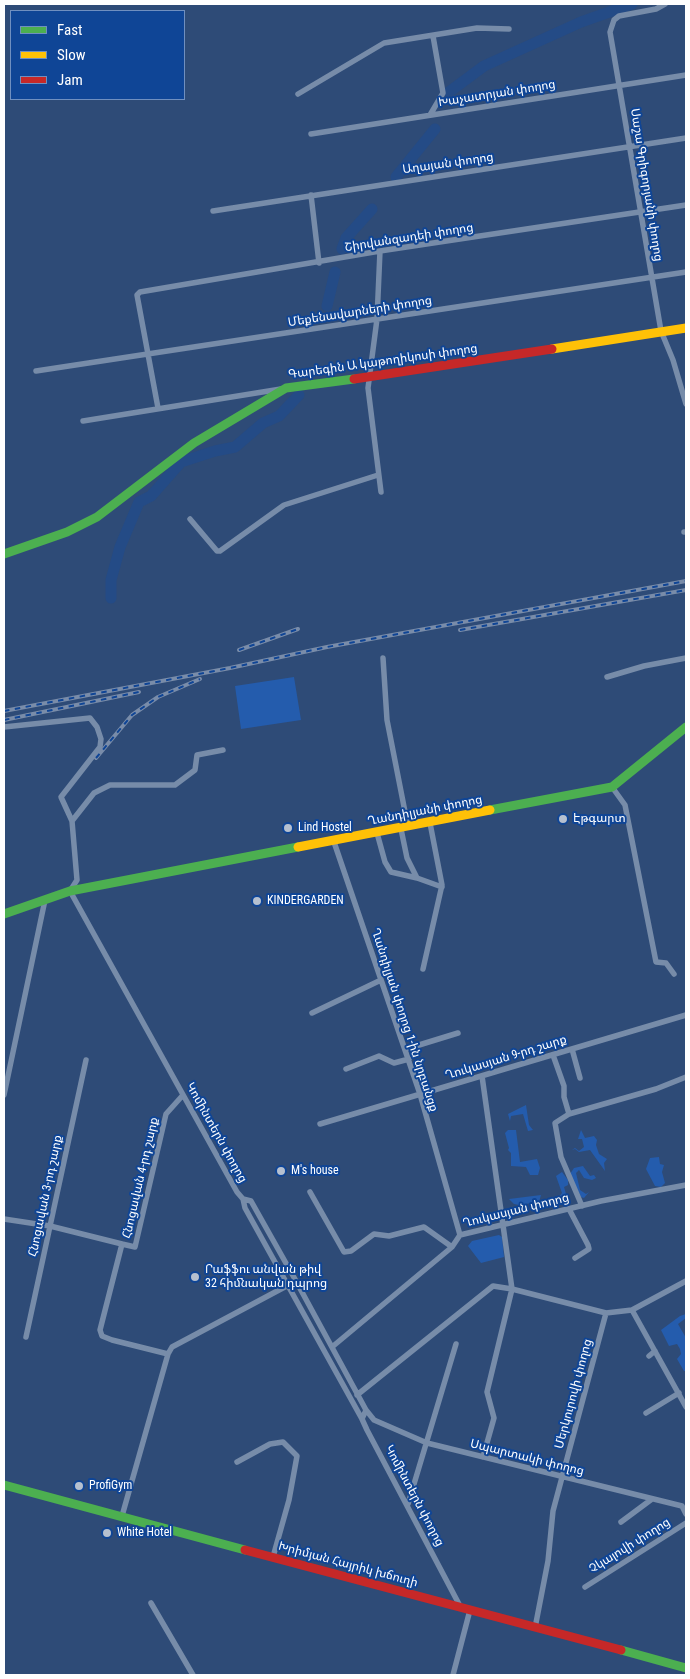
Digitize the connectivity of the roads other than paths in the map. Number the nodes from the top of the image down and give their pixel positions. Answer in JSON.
{"nodes":[{"id":1,"x":665,"y":4,"type":"edge"},
{"id":2,"x":509,"y":29,"type":"dead end"},
{"id":3,"x":433,"y":36,"type":"junction"},
{"id":4,"x":686,"y":75,"type":"edge"},
{"id":5,"x":620,"y":85,"type":"junction"},
{"id":6,"x":298,"y":94,"type":"dead end"},
{"id":7,"x":430,"y":115,"type":"junction"},
{"id":8,"x":311,"y":134,"type":"dead end"},
{"id":9,"x":686,"y":138,"type":"edge"},
{"id":10,"x":631,"y":147,"type":"junction"},
{"id":11,"x":311,"y":194,"type":"junction"},
{"id":12,"x":686,"y":205,"type":"edge"},
{"id":13,"x":213,"y":211,"type":"dead end"},
{"id":14,"x":641,"y":212,"type":"junction"},
{"id":15,"x":380,"y":251,"type":"junction"},
{"id":16,"x":319,"y":263,"type":"junction"},
{"id":17,"x":686,"y":272,"type":"edge"},
{"id":18,"x":650,"y":278,"type":"junction"},
{"id":19,"x":377,"y":319,"type":"junction"},
{"id":20,"x":686,"y":328,"type":"edge"},
{"id":21,"x":661,"y":332,"type":"junction"},
{"id":22,"x":148,"y":354,"type":"junction"},
{"id":23,"x":36,"y":371,"type":"dead end"},
{"id":24,"x":371,"y":377,"type":"junction"},
{"id":25,"x":286,"y":388,"type":"junction"},
{"id":26,"x":686,"y":404,"type":"edge"},
{"id":27,"x":158,"y":408,"type":"junction"},
{"id":28,"x":83,"y":420,"type":"dead end"},
{"id":29,"x":378,"y":474,"type":"junction"},
{"id":30,"x":381,"y":492,"type":"dead end"},
{"id":31,"x":190,"y":519,"type":"dead end"},
{"id":32,"x":4,"y":554,"type":"edge"},
{"id":33,"x":383,"y":658,"type":"dead end"},
{"id":34,"x":686,"y":658,"type":"edge"},
{"id":35,"x":607,"y":677,"type":"dead end"},
{"id":36,"x":4,"y":727,"type":"edge"},
{"id":37,"x":686,"y":727,"type":"edge"},
{"id":38,"x":223,"y":750,"type":"dead end"},
{"id":39,"x":612,"y":787,"type":"junction"},
{"id":40,"x":72,"y":821,"type":"junction"},
{"id":41,"x":430,"y":823,"type":"junction"},
{"id":42,"x":404,"y":828,"type":"junction"},
{"id":43,"x":377,"y":833,"type":"junction"},
{"id":44,"x":334,"y":842,"type":"junction"},
{"id":45,"x":417,"y":878,"type":"junction"},
{"id":46,"x":442,"y":887,"type":"junction"},
{"id":47,"x":70,"y":890,"type":"junction"},
{"id":48,"x":45,"y":900,"type":"junction"},
{"id":49,"x":4,"y":914,"type":"edge"},
{"id":50,"x":423,"y":969,"type":"dead end"},
{"id":51,"x":674,"y":974,"type":"dead end"},
{"id":52,"x":381,"y":980,"type":"junction"},
{"id":53,"x":312,"y":1013,"type":"dead end"},
{"id":54,"x":686,"y":1015,"type":"edge"},
{"id":55,"x":458,"y":1033,"type":"dead end"},
{"id":56,"x":572,"y":1049,"type":"junction"},
{"id":57,"x":406,"y":1050,"type":"junction"},
{"id":58,"x":553,"y":1054,"type":"junction"},
{"id":59,"x":409,"y":1059,"type":"junction"},
{"id":60,"x":86,"y":1060,"type":"dead end"},
{"id":61,"x":346,"y":1068,"type":"dead end"},
{"id":62,"x":482,"y":1076,"type":"junction"},
{"id":63,"x":686,"y":1076,"type":"edge"},
{"id":64,"x":580,"y":1078,"type":"dead end"},
{"id":65,"x":420,"y":1094,"type":"junction"},
{"id":66,"x":4,"y":1095,"type":"edge"},
{"id":67,"x":183,"y":1095,"type":"junction"},
{"id":68,"x":569,"y":1114,"type":"junction"},
{"id":69,"x":320,"y":1124,"type":"dead end"},
{"id":70,"x":686,"y":1185,"type":"edge"},
{"id":71,"x":310,"y":1192,"type":"dead end"},
{"id":72,"x":243,"y":1199,"type":"junction"},
{"id":73,"x":582,"y":1206,"type":"junction"},
{"id":74,"x":569,"y":1209,"type":"junction"},
{"id":75,"x":4,"y":1218,"type":"edge"},
{"id":76,"x":504,"y":1225,"type":"junction"},
{"id":77,"x":50,"y":1226,"type":"junction"},
{"id":78,"x":460,"y":1235,"type":"junction"},
{"id":79,"x":122,"y":1244,"type":"junction"},
{"id":80,"x":452,"y":1247,"type":"junction"},
{"id":81,"x":575,"y":1258,"type":"dead end"},
{"id":82,"x":296,"y":1281,"type":"junction"},
{"id":83,"x":686,"y":1281,"type":"edge"},
{"id":84,"x":288,"y":1285,"type":"junction"},
{"id":85,"x":512,"y":1289,"type":"junction"},
{"id":86,"x":632,"y":1310,"type":"junction"},
{"id":87,"x":606,"y":1313,"type":"junction"},
{"id":88,"x":26,"y":1337,"type":"dead end"},
{"id":89,"x":456,"y":1344,"type":"dead end"},
{"id":90,"x":332,"y":1347,"type":"junction"},
{"id":91,"x":655,"y":1352,"type":"junction"},
{"id":92,"x":168,"y":1354,"type":"junction"},
{"id":93,"x":649,"y":1356,"type":"dead end"},
{"id":94,"x":679,"y":1393,"type":"junction"},
{"id":95,"x":357,"y":1394,"type":"junction"},
{"id":96,"x":686,"y":1406,"type":"edge"},
{"id":97,"x":366,"y":1410,"type":"junction"},
{"id":98,"x":646,"y":1413,"type":"dead end"},
{"id":99,"x":362,"y":1419,"type":"junction"},
{"id":100,"x":427,"y":1443,"type":"junction"},
{"id":101,"x":483,"y":1457,"type":"junction"},
{"id":102,"x":237,"y":1462,"type":"dead end"},
{"id":103,"x":563,"y":1478,"type":"junction"},
{"id":104,"x":4,"y":1485,"type":"edge"},
{"id":105,"x":652,"y":1499,"type":"junction"},
{"id":106,"x":408,"y":1504,"type":"junction"},
{"id":107,"x":684,"y":1505,"type":"edge"},
{"id":108,"x":686,"y":1514,"type":"edge"},
{"id":109,"x":122,"y":1516,"type":"junction"},
{"id":110,"x":621,"y":1522,"type":"dead end"},
{"id":111,"x":686,"y":1523,"type":"edge"},
{"id":112,"x":273,"y":1557,"type":"junction"},
{"id":113,"x":585,"y":1587,"type":"dead end"},
{"id":114,"x":151,"y":1603,"type":"dead end"},
{"id":115,"x":465,"y":1609,"type":"junction"},
{"id":116,"x":535,"y":1628,"type":"junction"},
{"id":117,"x":686,"y":1668,"type":"edge"},
{"id":118,"x":193,"y":1675,"type":"edge"},
{"id":119,"x":453,"y":1675,"type":"edge"}],
"edges":[{"from":1,"to":5,"type":"street","name":"Սաշա Գրիգորյանի փողոց"},
{"from":2,"to":3,"type":"street"},
{"from":3,"to":6,"type":"street"},
{"from":3,"to":7,"type":"street"},
{"from":4,"to":5,"type":"street","name":"Խաչատրյան փողոց"},
{"from":5,"to":7,"type":"street","name":"Խաչատրյան փողոց"},
{"from":5,"to":10,"type":"street","name":"Սաշա Գրիգորյանի փողոց"},
{"from":7,"to":8,"type":"street","name":"Խաչատրյան փողոց"},
{"from":9,"to":10,"type":"street","name":"Աղայան փողոց"},
{"from":10,"to":11,"type":"street","name":"Աղայան փողոց"},
{"from":10,"to":14,"type":"street","name":"Սաշա Գրիգորյանի փողոց"},
{"from":11,"to":13,"type":"street","name":"Աղայան փողոց"},
{"from":11,"to":16,"type":"street"},
{"from":12,"to":14,"type":"street","name":"Շիրվանզադեի փողոց"},
{"from":14,"to":15,"type":"street","name":"Շիրվանզադեի փողոց"},
{"from":14,"to":18,"type":"street","name":"Սաշա Գրիգորյանի փողոց"},
{"from":15,"to":16,"type":"street","name":"Շիրվանզադեի փողոց"},
{"from":15,"to":19,"type":"street"},
{"from":16,"to":22,"type":"street","name":"Շիրվանզադեի փողոց"},
{"from":17,"to":18,"type":"street","name":"Մեքենավարների փողոց"},
{"from":18,"to":19,"type":"street","name":"Մեքենավարների փողոց"},
{"from":18,"to":21,"type":"street","name":"Սաշա Գրիգորյանի փողոց"},
{"from":19,"to":22,"type":"street","name":"Մեքենավարների փողոց"},
{"from":19,"to":24,"type":"street"},
{"from":20,"to":21,"type":"main road","name":"Գարեգին Ա կաթողիկոսի փողոց"},
{"from":21,"to":24,"type":"main road","name":"Գարեգին Ա կաթողիկոսի փողոց"},
{"from":21,"to":26,"type":"street","name":"Սաշա Գրիգորյանի փողոց"},
{"from":22,"to":23,"type":"street","name":"Մեքենավարների փողոց"},
{"from":22,"to":27,"type":"street"},
{"from":24,"to":25,"type":"main road","name":"Գարեգին Ա կաթողիկոսի փողոց"},
{"from":24,"to":29,"type":"street"},
{"from":25,"to":27,"type":"street","name":"Գարեգին Ա կաթողիկոսի փողոց"},
{"from":25,"to":32,"type":"main road"},
{"from":27,"to":28,"type":"street","name":"Գարեգին Ա կաթողիկոսի փողոց"},
{"from":29,"to":30,"type":"street"},
{"from":29,"to":31,"type":"street"},
{"from":33,"to":42,"type":"street"},
{"from":34,"to":35,"type":"street"},
{"from":36,"to":40,"type":"street"},
{"from":37,"to":39,"type":"main road","name":"Ղանդիլյանի փողոց"},
{"from":38,"to":40,"type":"street"},
{"from":39,"to":41,"type":"main road","name":"Ղանդիլյանի փողոց"},
{"from":39,"to":51,"type":"street"},
{"from":40,"to":47,"type":"street"},
{"from":41,"to":42,"type":"main road","name":"Ղանդիլյանի փողոց"},
{"from":41,"to":46,"type":"street"},
{"from":42,"to":43,"type":"main road","name":"Ղանդիլյանի փողոց"},
{"from":42,"to":45,"type":"street"},
{"from":43,"to":44,"type":"main road","name":"Ղանդիլյանի փողոց"},
{"from":43,"to":45,"type":"street"},
{"from":44,"to":47,"type":"main road","name":"Ղանդիլյանի փողոց"},
{"from":44,"to":52,"type":"street","name":"Ղանդիլյան փողոց 1-ին նրբանցք"},
{"from":45,"to":46,"type":"street"},
{"from":46,"to":50,"type":"street"},
{"from":47,"to":48,"type":"main road","name":"Ղանդիլյանի փողոց"},
{"from":47,"to":67,"type":"street","name":"Կոմինտերն փողոց"},
{"from":48,"to":49,"type":"main road","name":"Ղանդիլյանի փողոց"},
{"from":48,"to":66,"type":"street"},
{"from":52,"to":53,"type":"street"},
{"from":52,"to":57,"type":"street","name":"Ղանդիլյան փողոց 1-ին նրբանցք"},
{"from":54,"to":56,"type":"street","name":"Ղուկասյան 9-րդ շարք"},
{"from":55,"to":57,"type":"street"},
{"from":56,"to":58,"type":"street","name":"Ղուկասյան 9-րդ շարք"},
{"from":56,"to":64,"type":"street"},
{"from":57,"to":59,"type":"street","name":"Ղանդիլյան փողոց 1-ին նրբանցք"},
{"from":58,"to":62,"type":"street","name":"Ղուկասյան 9-րդ շարք"},
{"from":58,"to":68,"type":"street"},
{"from":59,"to":61,"type":"street"},
{"from":59,"to":65,"type":"street","name":"Ղանդիլյան փողոց 1-ին նրբանցք"},
{"from":60,"to":77,"type":"street","name":"Հնոցավան 3-րդ շարք"},
{"from":62,"to":65,"type":"street","name":"Ղուկասյան 9-րդ շարք"},
{"from":62,"to":76,"type":"street"},
{"from":63,"to":68,"type":"street"},
{"from":65,"to":69,"type":"street","name":"Ղուկասյան 9-րդ շարք"},
{"from":65,"to":78,"type":"street","name":"Ղանդիլյան փողոց 1-ին նրբանցք"},
{"from":67,"to":72,"type":"street","name":"Կոմինտերն փողոց"},
{"from":67,"to":79,"type":"street","name":"Հնոցավան 4-րդ շարք"},
{"from":68,"to":73,"type":"street"},
{"from":70,"to":73,"type":"street","name":"Ղուկասյան փողոց"},
{"from":71,"to":80,"type":"street"},
{"from":72,"to":82,"type":"street","name":"Կոմինտերն փողոց"},
{"from":72,"to":84,"type":"street","name":"Կոմինտերն փողոց"},
{"from":73,"to":74,"type":"street","name":"Ղուկասյան փողոց"},
{"from":74,"to":76,"type":"street","name":"Ղուկասյան փողոց"},
{"from":74,"to":81,"type":"street"},
{"from":75,"to":77,"type":"street"},
{"from":76,"to":78,"type":"street","name":"Ղուկասյան փողոց"},
{"from":76,"to":85,"type":"street"},
{"from":77,"to":79,"type":"street"},
{"from":77,"to":88,"type":"street","name":"Հնոցավան 3-րդ շարք"},
{"from":78,"to":80,"type":"street","name":"Ղուկասյան փողոց"},
{"from":79,"to":92,"type":"street","name":"Հնոցավան 4-րդ շարք"},
{"from":80,"to":90,"type":"street","name":"Ղուկասյան փողոց"},
{"from":82,"to":84,"type":"street"},
{"from":82,"to":90,"type":"street","name":"Կոմինտերն փողոց"},
{"from":83,"to":86,"type":"street"},
{"from":84,"to":92,"type":"street"},
{"from":84,"to":99,"type":"street","name":"Կոմինտերն փողոց"},
{"from":85,"to":87,"type":"street"},
{"from":85,"to":95,"type":"street"},
{"from":85,"to":101,"type":"street"},
{"from":86,"to":87,"type":"street"},
{"from":86,"to":91,"type":"street"},
{"from":87,"to":103,"type":"street","name":"Մերկուրովի փողոց"},
{"from":89,"to":100,"type":"street"},
{"from":90,"to":95,"type":"street","name":"Կոմինտերն փողոց"},
{"from":91,"to":93,"type":"street"},
{"from":91,"to":94,"type":"street"},
{"from":92,"to":109,"type":"street"},
{"from":94,"to":96,"type":"street"},
{"from":94,"to":98,"type":"street"},
{"from":95,"to":97,"type":"street","name":"Կոմինտերն փողոց"},
{"from":97,"to":99,"type":"street"},
{"from":97,"to":100,"type":"street","name":"Սպարտակի փողոց"},
{"from":99,"to":106,"type":"street","name":"Կոմինտերն փողոց"},
{"from":100,"to":101,"type":"street","name":"Սպարտակի փողոց"},
{"from":100,"to":106,"type":"street"},
{"from":101,"to":103,"type":"street","name":"Սպարտակի փողոց"},
{"from":102,"to":112,"type":"street"},
{"from":103,"to":105,"type":"street","name":"Սպարտակի փողոց"},
{"from":103,"to":116,"type":"street","name":"Մերկուրովի փողոց"},
{"from":104,"to":109,"type":"main road","name":"Խրիմյան Հայրիկ խճուղի"},
{"from":105,"to":107,"type":"street","name":"Սպարտակի փողոց"},
{"from":105,"to":110,"type":"street"},
{"from":106,"to":115,"type":"street","name":"Կոմինտերն փողոց"},
{"from":107,"to":108,"type":"street","name":"Սպարտակի փողոց"},
{"from":109,"to":112,"type":"main road","name":"Խրիմյան Հայրիկ խճուղի"},
{"from":111,"to":113,"type":"street","name":"Չկալովի փողոց"},
{"from":112,"to":115,"type":"main road","name":"Խրիմյան Հայրիկ խճուղի"},
{"from":114,"to":118,"type":"street"},
{"from":115,"to":116,"type":"main road","name":"Խրիմյան Հայրիկ խճուղի"},
{"from":115,"to":119,"type":"street"},
{"from":116,"to":117,"type":"main road","name":"Խրիմյան Հայրիկ խճուղի"}]}
